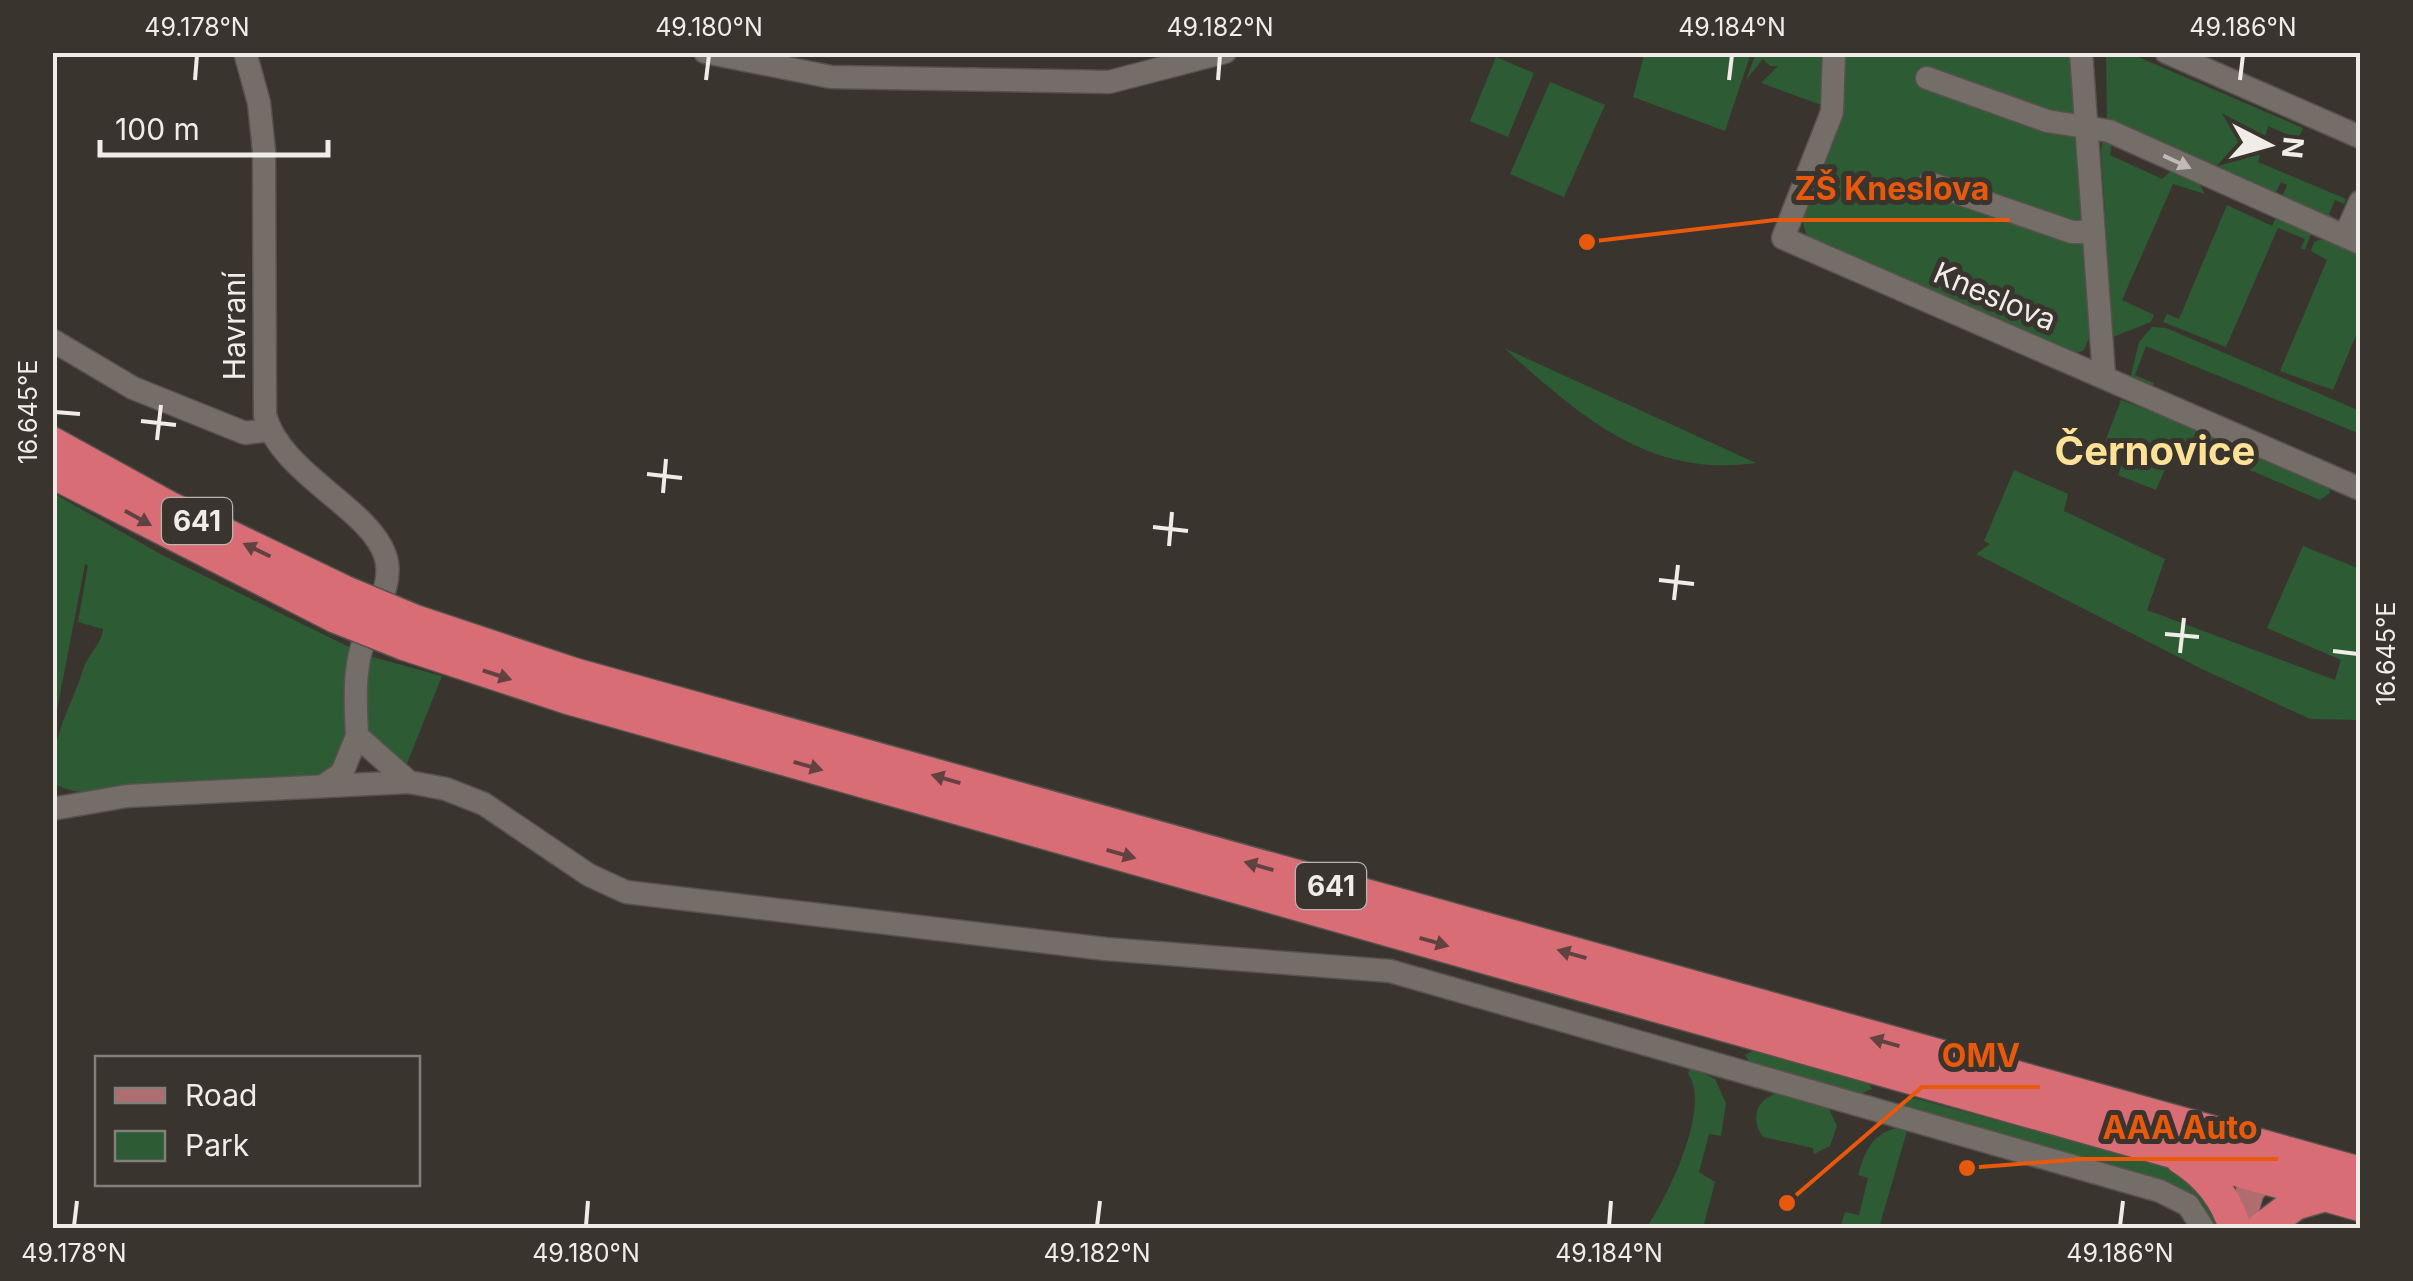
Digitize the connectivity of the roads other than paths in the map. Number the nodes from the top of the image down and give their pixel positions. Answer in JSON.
{"nodes":[{"id":1,"x":245,"y":52,"type":"edge"},
{"id":2,"x":705,"y":52,"type":"edge"},
{"id":3,"x":1225,"y":52,"type":"edge"},
{"id":4,"x":1834,"y":52,"type":"edge"},
{"id":5,"x":2081,"y":52,"type":"edge"},
{"id":6,"x":2166,"y":52,"type":"edge"},
{"id":7,"x":1927,"y":78,"type":"dead end"},
{"id":8,"x":2087,"y":127,"type":"junction"},
{"id":9,"x":2360,"y":137,"type":"edge"},
{"id":10,"x":1930,"y":183,"type":"dead end"},
{"id":11,"x":2360,"y":202,"type":"edge"},
{"id":12,"x":2094,"y":232,"type":"junction"},
{"id":13,"x":2353,"y":239,"type":"edge"},
{"id":14,"x":52,"y":340,"type":"edge"},
{"id":15,"x":2104,"y":376,"type":"junction"},
{"id":16,"x":269,"y":430,"type":"junction"},
{"id":17,"x":52,"y":443,"type":"edge"},
{"id":18,"x":52,"y":472,"type":"edge"},
{"id":19,"x":2360,"y":490,"type":"edge"},
{"id":20,"x":341,"y":605,"type":"junction"},
{"id":21,"x":410,"y":633,"type":"junction"},
{"id":22,"x":357,"y":736,"type":"junction"},
{"id":23,"x":409,"y":782,"type":"junction"},
{"id":24,"x":323,"y":786,"type":"junction"},
{"id":25,"x":52,"y":810,"type":"edge"},
{"id":26,"x":2249,"y":1143,"type":"junction"},
{"id":27,"x":2160,"y":1146,"type":"junction"},
{"id":28,"x":2294,"y":1154,"type":"junction"},
{"id":29,"x":2360,"y":1173,"type":"edge"},
{"id":30,"x":2264,"y":1176,"type":"junction"},
{"id":31,"x":2326,"y":1195,"type":"junction"},
{"id":32,"x":2360,"y":1205,"type":"edge"},
{"id":33,"x":2203,"y":1228,"type":"edge"},
{"id":34,"x":2237,"y":1228,"type":"edge"},
{"id":35,"x":2259,"y":1228,"type":"edge"}],
"edges":[{"from":1,"to":16,"type":"street","name":"Havraní"},
{"from":2,"to":3,"type":"street"},
{"from":4,"to":15,"type":"street","name":"Kneslova"},
{"from":5,"to":8,"type":"street"},
{"from":6,"to":9,"type":"street"},
{"from":7,"to":8,"type":"street"},
{"from":8,"to":12,"type":"street"},
{"from":8,"to":13,"type":"street","one_way":true},
{"from":10,"to":12,"type":"street"},
{"from":11,"to":13,"type":"street"},
{"from":12,"to":15,"type":"street"},
{"from":14,"to":16,"type":"street"},
{"from":15,"to":19,"type":"street","name":"Kneslova"},
{"from":16,"to":22,"type":"street"},
{"from":20,"to":17,"type":"highway","number":"641","one_way":true},
{"from":18,"to":20,"type":"highway","number":"641","one_way":true},
{"from":20,"to":21,"type":"highway","number":"641","bridge":true},
{"from":26,"to":21,"type":"highway","number":"641","one_way":true},
{"from":21,"to":27,"type":"highway","number":"641","one_way":true},
{"from":22,"to":23,"type":"street"},
{"from":22,"to":24,"type":"street"},
{"from":23,"to":24,"type":"street"},
{"from":23,"to":33,"type":"street"},
{"from":24,"to":25,"type":"street"},
{"from":26,"to":28,"type":"highway","number":"641"},
{"from":26,"to":30,"type":"main road"},
{"from":27,"to":30,"type":"highway","number":"641"},
{"from":27,"to":34,"type":"highway"},
{"from":28,"to":29,"type":"highway","number":"641"},
{"from":28,"to":30,"type":"main road"},
{"from":30,"to":31,"type":"highway","number":"641"},
{"from":30,"to":34,"type":"main road"},
{"from":30,"to":35,"type":"main road"},
{"from":31,"to":32,"type":"highway","number":"641"},
{"from":31,"to":35,"type":"highway"}]}
